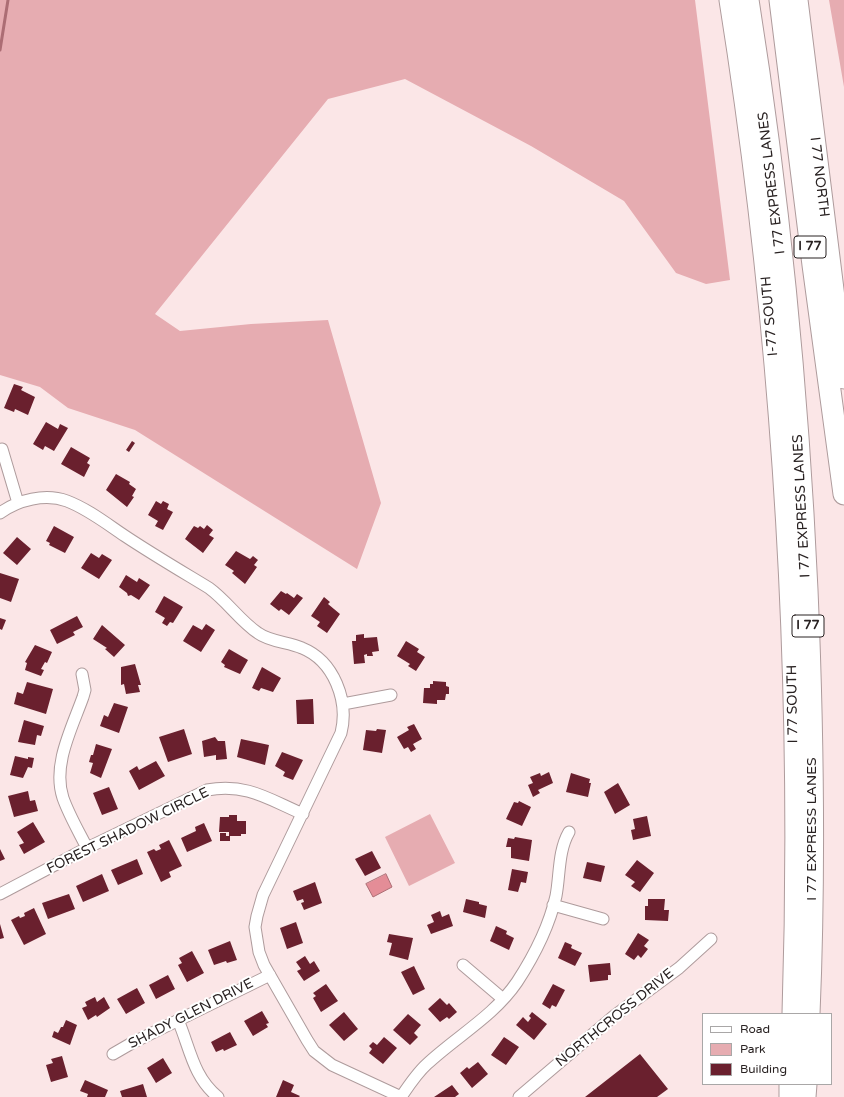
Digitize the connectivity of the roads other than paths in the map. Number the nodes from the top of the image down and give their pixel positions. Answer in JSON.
{"nodes":[{"id":1,"x":730,"y":0,"type":"edge"},
{"id":2,"x":748,"y":0,"type":"edge"},
{"id":3,"x":780,"y":0,"type":"edge"},
{"id":4,"x":797,"y":0,"type":"edge"},
{"id":5,"x":780,"y":239,"type":"junction"},
{"id":6,"x":844,"y":378,"type":"edge"},
{"id":7,"x":777,"y":395,"type":"junction"},
{"id":8,"x":2,"y":449,"type":"dead end"},
{"id":9,"x":844,"y":494,"type":"edge"},
{"id":10,"x":18,"y":503,"type":"junction"},
{"id":11,"x":0,"y":513,"type":"edge"},
{"id":12,"x":82,"y":674,"type":"dead end"},
{"id":13,"x":392,"y":695,"type":"dead end"},
{"id":14,"x":343,"y":704,"type":"junction"},
{"id":15,"x":303,"y":814,"type":"junction"},
{"id":16,"x":569,"y":832,"type":"dead end"},
{"id":17,"x":87,"y":848,"type":"junction"},
{"id":18,"x":0,"y":894,"type":"edge"},
{"id":19,"x":553,"y":905,"type":"junction"},
{"id":20,"x":603,"y":919,"type":"dead end"},
{"id":21,"x":711,"y":939,"type":"dead end"},
{"id":22,"x":463,"y":965,"type":"dead end"},
{"id":23,"x":270,"y":975,"type":"junction"},
{"id":24,"x":503,"y":999,"type":"junction"},
{"id":25,"x":793,"y":1013,"type":"edge"},
{"id":26,"x":809,"y":1013,"type":"edge"},
{"id":27,"x":178,"y":1020,"type":"junction"},
{"id":28,"x":114,"y":1054,"type":"dead end"},
{"id":29,"x":790,"y":1085,"type":"edge"},
{"id":30,"x":806,"y":1085,"type":"edge"},
{"id":31,"x":218,"y":1097,"type":"edge"},
{"id":32,"x":401,"y":1097,"type":"edge"},
{"id":33,"x":519,"y":1097,"type":"edge"},
{"id":34,"x":790,"y":1097,"type":"edge"},
{"id":35,"x":805,"y":1097,"type":"edge"}],
"edges":[{"from":1,"to":7,"type":"highway","name":"I-77 SOUTH","number":"I 77"},
{"from":2,"to":5,"type":"highway","name":"I 77 EXPRESS LANES","number":"I 77"},
{"from":3,"to":9,"type":"highway","number":"I 77"},
{"from":4,"to":6,"type":"highway","name":"I 77 NORTH","number":"I 77"},
{"from":5,"to":7,"type":"highway"},
{"from":5,"to":26,"type":"highway","name":"I 77 EXPRESS LANES","number":"I 77"},
{"from":7,"to":25,"type":"highway","name":"I 77 SOUTH","number":"I 77"},
{"from":8,"to":10,"type":"street"},
{"from":10,"to":11,"type":"street"},
{"from":10,"to":14,"type":"street"},
{"from":12,"to":17,"type":"street"},
{"from":13,"to":14,"type":"street"},
{"from":14,"to":15,"type":"street"},
{"from":15,"to":17,"type":"street","name":"FOREST SHADOW CIRCLE"},
{"from":15,"to":23,"type":"street"},
{"from":16,"to":19,"type":"street"},
{"from":17,"to":18,"type":"street","name":"FOREST SHADOW CIRCLE"},
{"from":19,"to":20,"type":"street"},
{"from":19,"to":24,"type":"street"},
{"from":21,"to":33,"type":"street","name":"NORTHCROSS DRIVE"},
{"from":22,"to":24,"type":"street"},
{"from":23,"to":27,"type":"street","name":"SHADY GLEN DRIVE"},
{"from":23,"to":32,"type":"street"},
{"from":24,"to":32,"type":"street"},
{"from":27,"to":28,"type":"street","name":"SHADY GLEN DRIVE"},
{"from":27,"to":31,"type":"street"},
{"from":29,"to":34,"type":"highway"},
{"from":30,"to":35,"type":"highway"}]}
